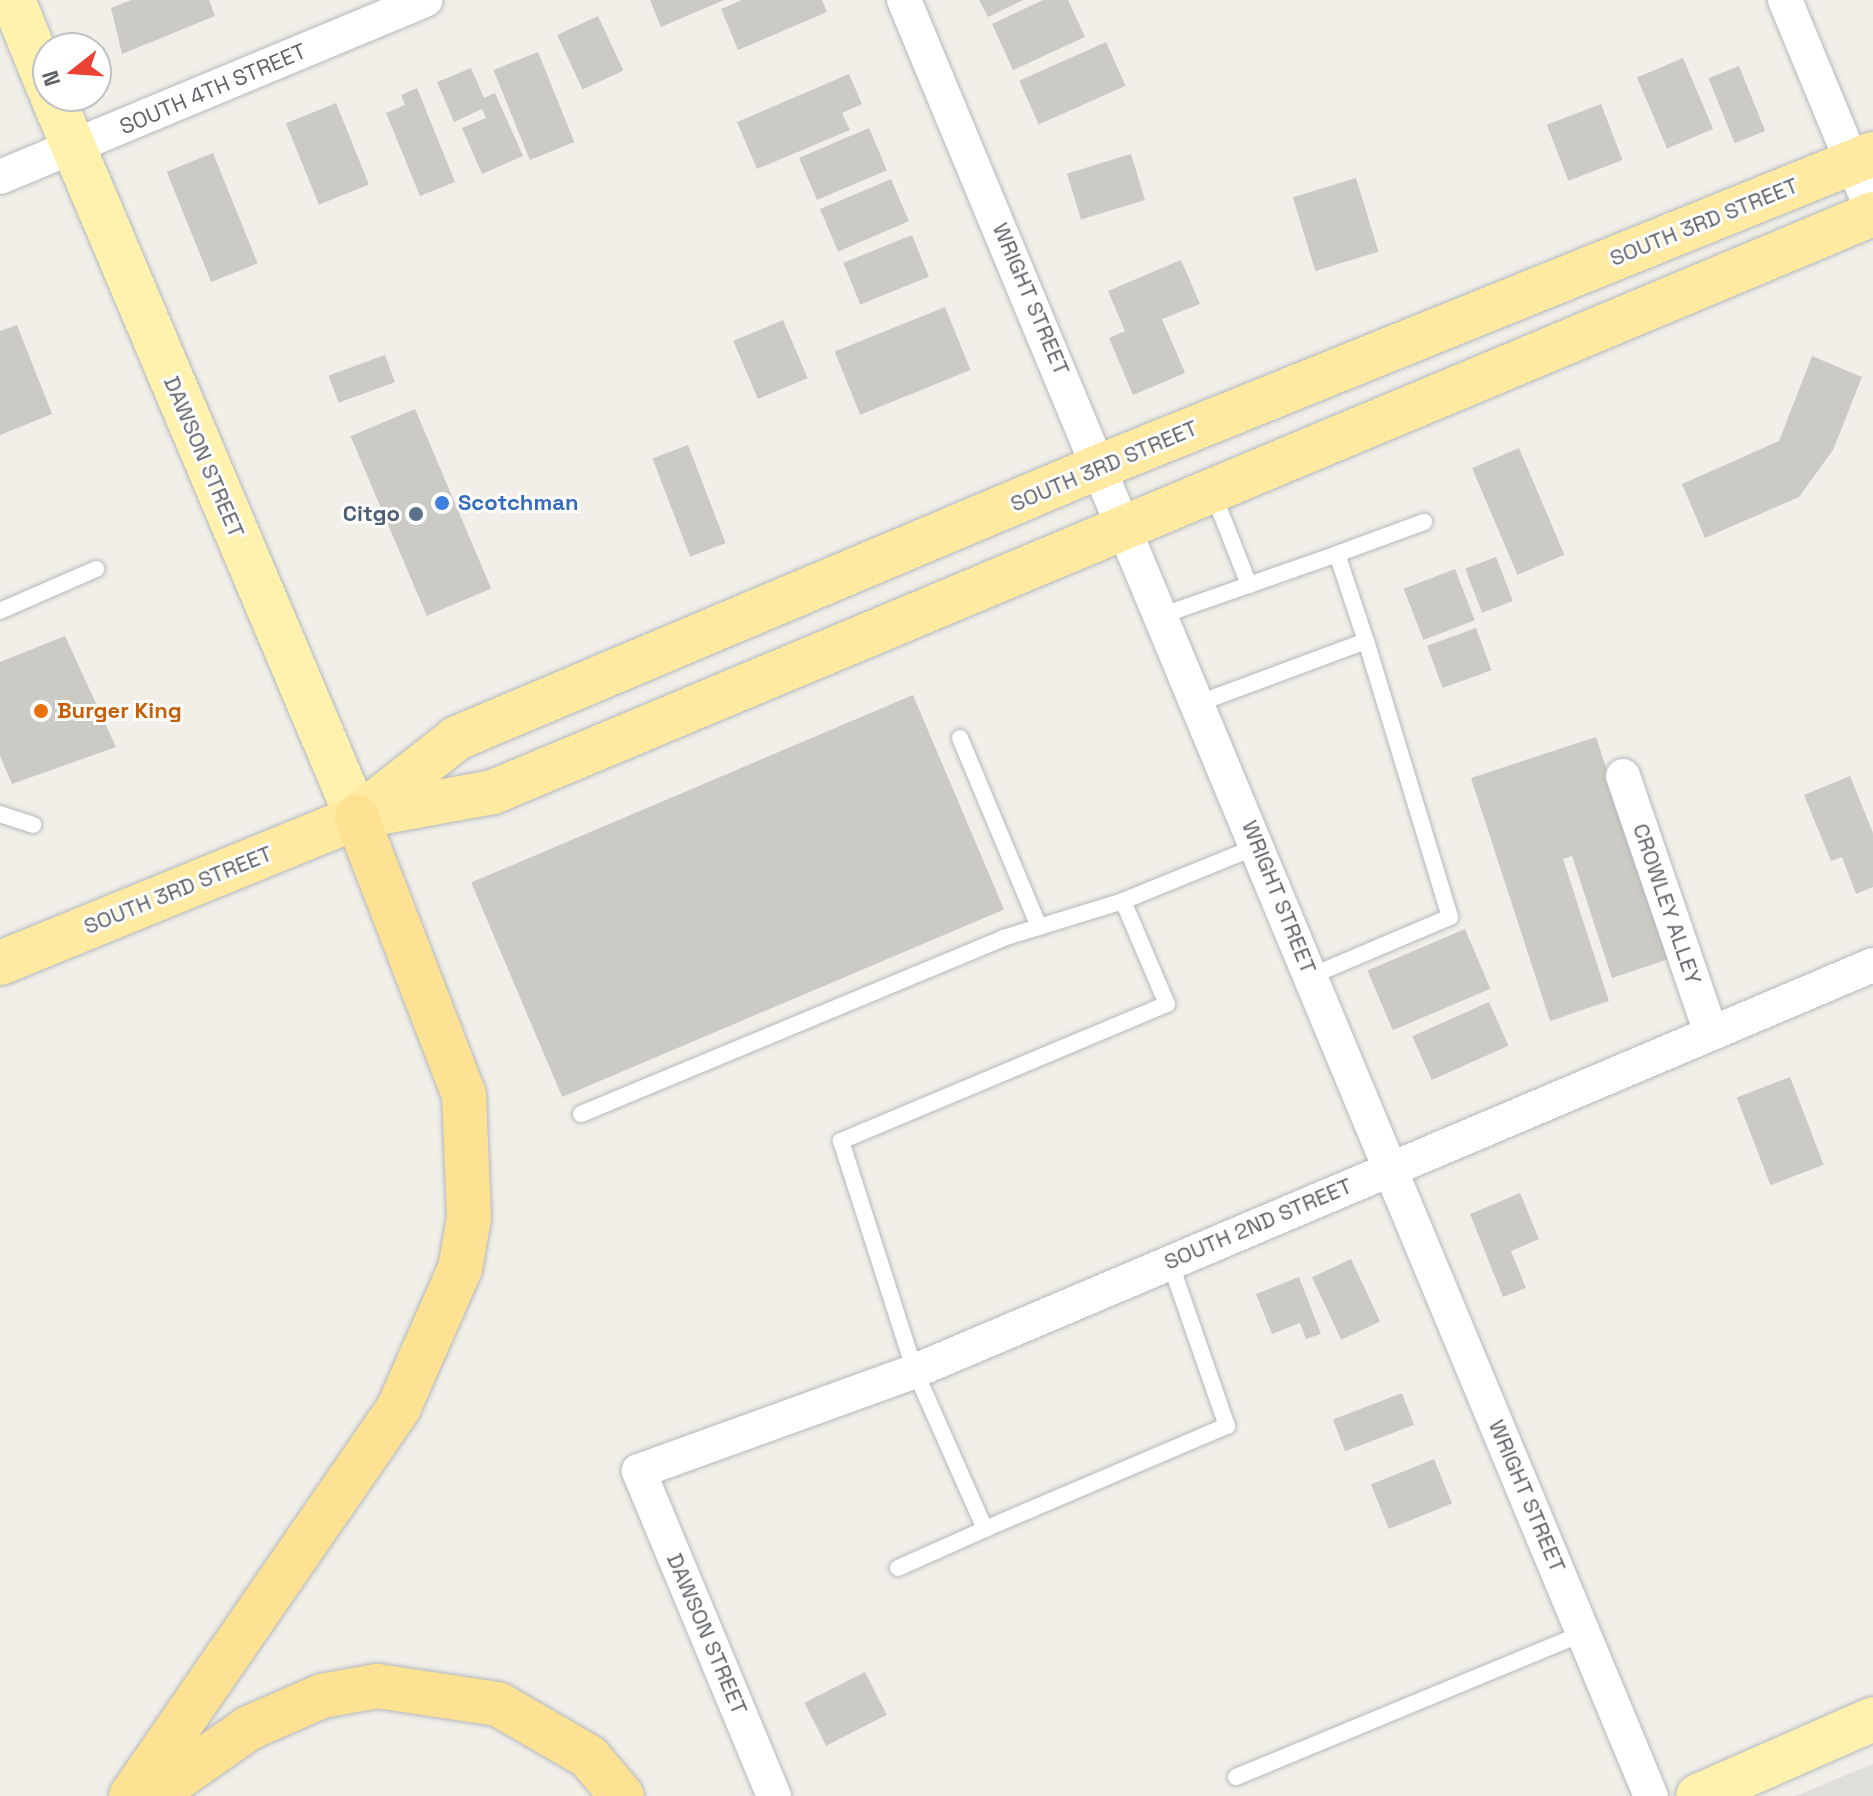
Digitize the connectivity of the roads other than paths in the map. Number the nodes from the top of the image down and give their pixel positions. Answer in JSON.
{"nodes":[{"id":1,"x":13,"y":0,"type":"edge"},
{"id":2,"x":426,"y":0,"type":"edge"},
{"id":3,"x":904,"y":0,"type":"edge"},
{"id":4,"x":1785,"y":0,"type":"edge"},
{"id":5,"x":32,"y":47,"type":"edge"},
{"id":6,"x":59,"y":112,"type":"edge"},
{"id":7,"x":73,"y":147,"type":"junction"},
{"id":8,"x":1863,"y":158,"type":"edge"},
{"id":9,"x":0,"y":177,"type":"edge"},
{"id":10,"x":1873,"y":213,"type":"edge"},
{"id":11,"x":1101,"y":466,"type":"junction"},
{"id":12,"x":1211,"y":487,"type":"junction"},
{"id":13,"x":1424,"y":522,"type":"dead end"},
{"id":14,"x":1125,"y":523,"type":"junction"},
{"id":15,"x":1337,"y":554,"type":"junction"},
{"id":16,"x":96,"y":569,"type":"dead end"},
{"id":17,"x":1249,"y":585,"type":"junction"},
{"id":18,"x":0,"y":611,"type":"edge"},
{"id":19,"x":1163,"y":615,"type":"junction"},
{"id":20,"x":1366,"y":641,"type":"junction"},
{"id":21,"x":1199,"y":703,"type":"junction"},
{"id":22,"x":960,"y":738,"type":"dead end"},
{"id":23,"x":1623,"y":776,"type":"dead end"},
{"id":24,"x":0,"y":814,"type":"edge"},
{"id":25,"x":357,"y":817,"type":"junction"},
{"id":26,"x":33,"y":825,"type":"dead end"},
{"id":27,"x":1258,"y":846,"type":"junction"},
{"id":28,"x":1123,"y":901,"type":"junction"},
{"id":29,"x":1039,"y":927,"type":"junction"},
{"id":30,"x":0,"y":963,"type":"edge"},
{"id":31,"x":1873,"y":965,"type":"edge"},
{"id":32,"x":1311,"y":976,"type":"junction"},
{"id":33,"x":1711,"y":1033,"type":"junction"},
{"id":34,"x":581,"y":1114,"type":"dead end"},
{"id":35,"x":1390,"y":1167,"type":"junction"},
{"id":36,"x":1170,"y":1262,"type":"junction"},
{"id":37,"x":915,"y":1371,"type":"junction"},
{"id":38,"x":639,"y":1471,"type":"joint"},
{"id":39,"x":985,"y":1529,"type":"junction"},
{"id":40,"x":898,"y":1568,"type":"dead end"},
{"id":41,"x":1583,"y":1633,"type":"junction"},
{"id":42,"x":1873,"y":1719,"type":"edge"},
{"id":43,"x":1236,"y":1777,"type":"dead end"},
{"id":44,"x":131,"y":1796,"type":"edge"},
{"id":45,"x":152,"y":1796,"type":"edge"},
{"id":46,"x":622,"y":1796,"type":"edge"},
{"id":47,"x":774,"y":1796,"type":"edge"},
{"id":48,"x":1651,"y":1796,"type":"edge"},
{"id":49,"x":1698,"y":1796,"type":"edge"}],
"edges":[{"from":1,"to":5,"type":"main road"},
{"from":2,"to":7,"type":"street","name":"SOUTH 4TH STREET"},
{"from":3,"to":11,"type":"street","name":"WRIGHT STREET"},
{"from":4,"to":8,"type":"street"},
{"from":6,"to":7,"type":"main road","name":"DAWSON STREET"},
{"from":7,"to":9,"type":"street","name":"SOUTH 4TH STREET"},
{"from":7,"to":25,"type":"main road","name":"DAWSON STREET"},
{"from":8,"to":10,"type":"street"},
{"from":8,"to":11,"type":"highway","name":"SOUTH 3RD STREET"},
{"from":10,"to":12,"type":"highway","name":"SOUTH 3RD STREET"},
{"from":11,"to":14,"type":"street","name":"WRIGHT STREET"},
{"from":11,"to":25,"type":"highway","name":"SOUTH 3RD STREET"},
{"from":12,"to":14,"type":"highway","name":"SOUTH 3RD STREET"},
{"from":12,"to":17,"type":"lane"},
{"from":13,"to":15,"type":"lane"},
{"from":14,"to":19,"type":"street","name":"WRIGHT STREET"},
{"from":14,"to":25,"type":"highway","name":"SOUTH 3RD STREET"},
{"from":15,"to":17,"type":"lane"},
{"from":15,"to":20,"type":"lane"},
{"from":16,"to":18,"type":"lane"},
{"from":17,"to":19,"type":"lane"},
{"from":19,"to":21,"type":"street","name":"WRIGHT STREET"},
{"from":20,"to":21,"type":"lane"},
{"from":20,"to":32,"type":"lane"},
{"from":21,"to":27,"type":"street","name":"WRIGHT STREET"},
{"from":22,"to":29,"type":"lane"},
{"from":23,"to":33,"type":"street","name":"CROWLEY ALLEY"},
{"from":24,"to":26,"type":"lane"},
{"from":25,"to":30,"type":"highway","name":"SOUTH 3RD STREET"},
{"from":25,"to":44,"type":"highway"},
{"from":27,"to":28,"type":"lane"},
{"from":27,"to":32,"type":"street","name":"WRIGHT STREET"},
{"from":28,"to":29,"type":"lane"},
{"from":28,"to":37,"type":"lane"},
{"from":29,"to":34,"type":"lane"},
{"from":31,"to":33,"type":"street","name":"SOUTH 2ND STREET"},
{"from":32,"to":35,"type":"street","name":"WRIGHT STREET"},
{"from":33,"to":35,"type":"street","name":"SOUTH 2ND STREET"},
{"from":35,"to":36,"type":"street","name":"SOUTH 2ND STREET"},
{"from":35,"to":41,"type":"street","name":"WRIGHT STREET"},
{"from":36,"to":37,"type":"street","name":"SOUTH 2ND STREET"},
{"from":36,"to":39,"type":"lane"},
{"from":37,"to":38,"type":"street","name":"SOUTH 2ND STREET"},
{"from":37,"to":39,"type":"lane"},
{"from":38,"to":47,"type":"street","name":"DAWSON STREET"},
{"from":39,"to":40,"type":"lane"},
{"from":41,"to":43,"type":"lane"},
{"from":41,"to":48,"type":"street","name":"WRIGHT STREET"},
{"from":42,"to":49,"type":"main road"},
{"from":45,"to":46,"type":"highway"}]}
